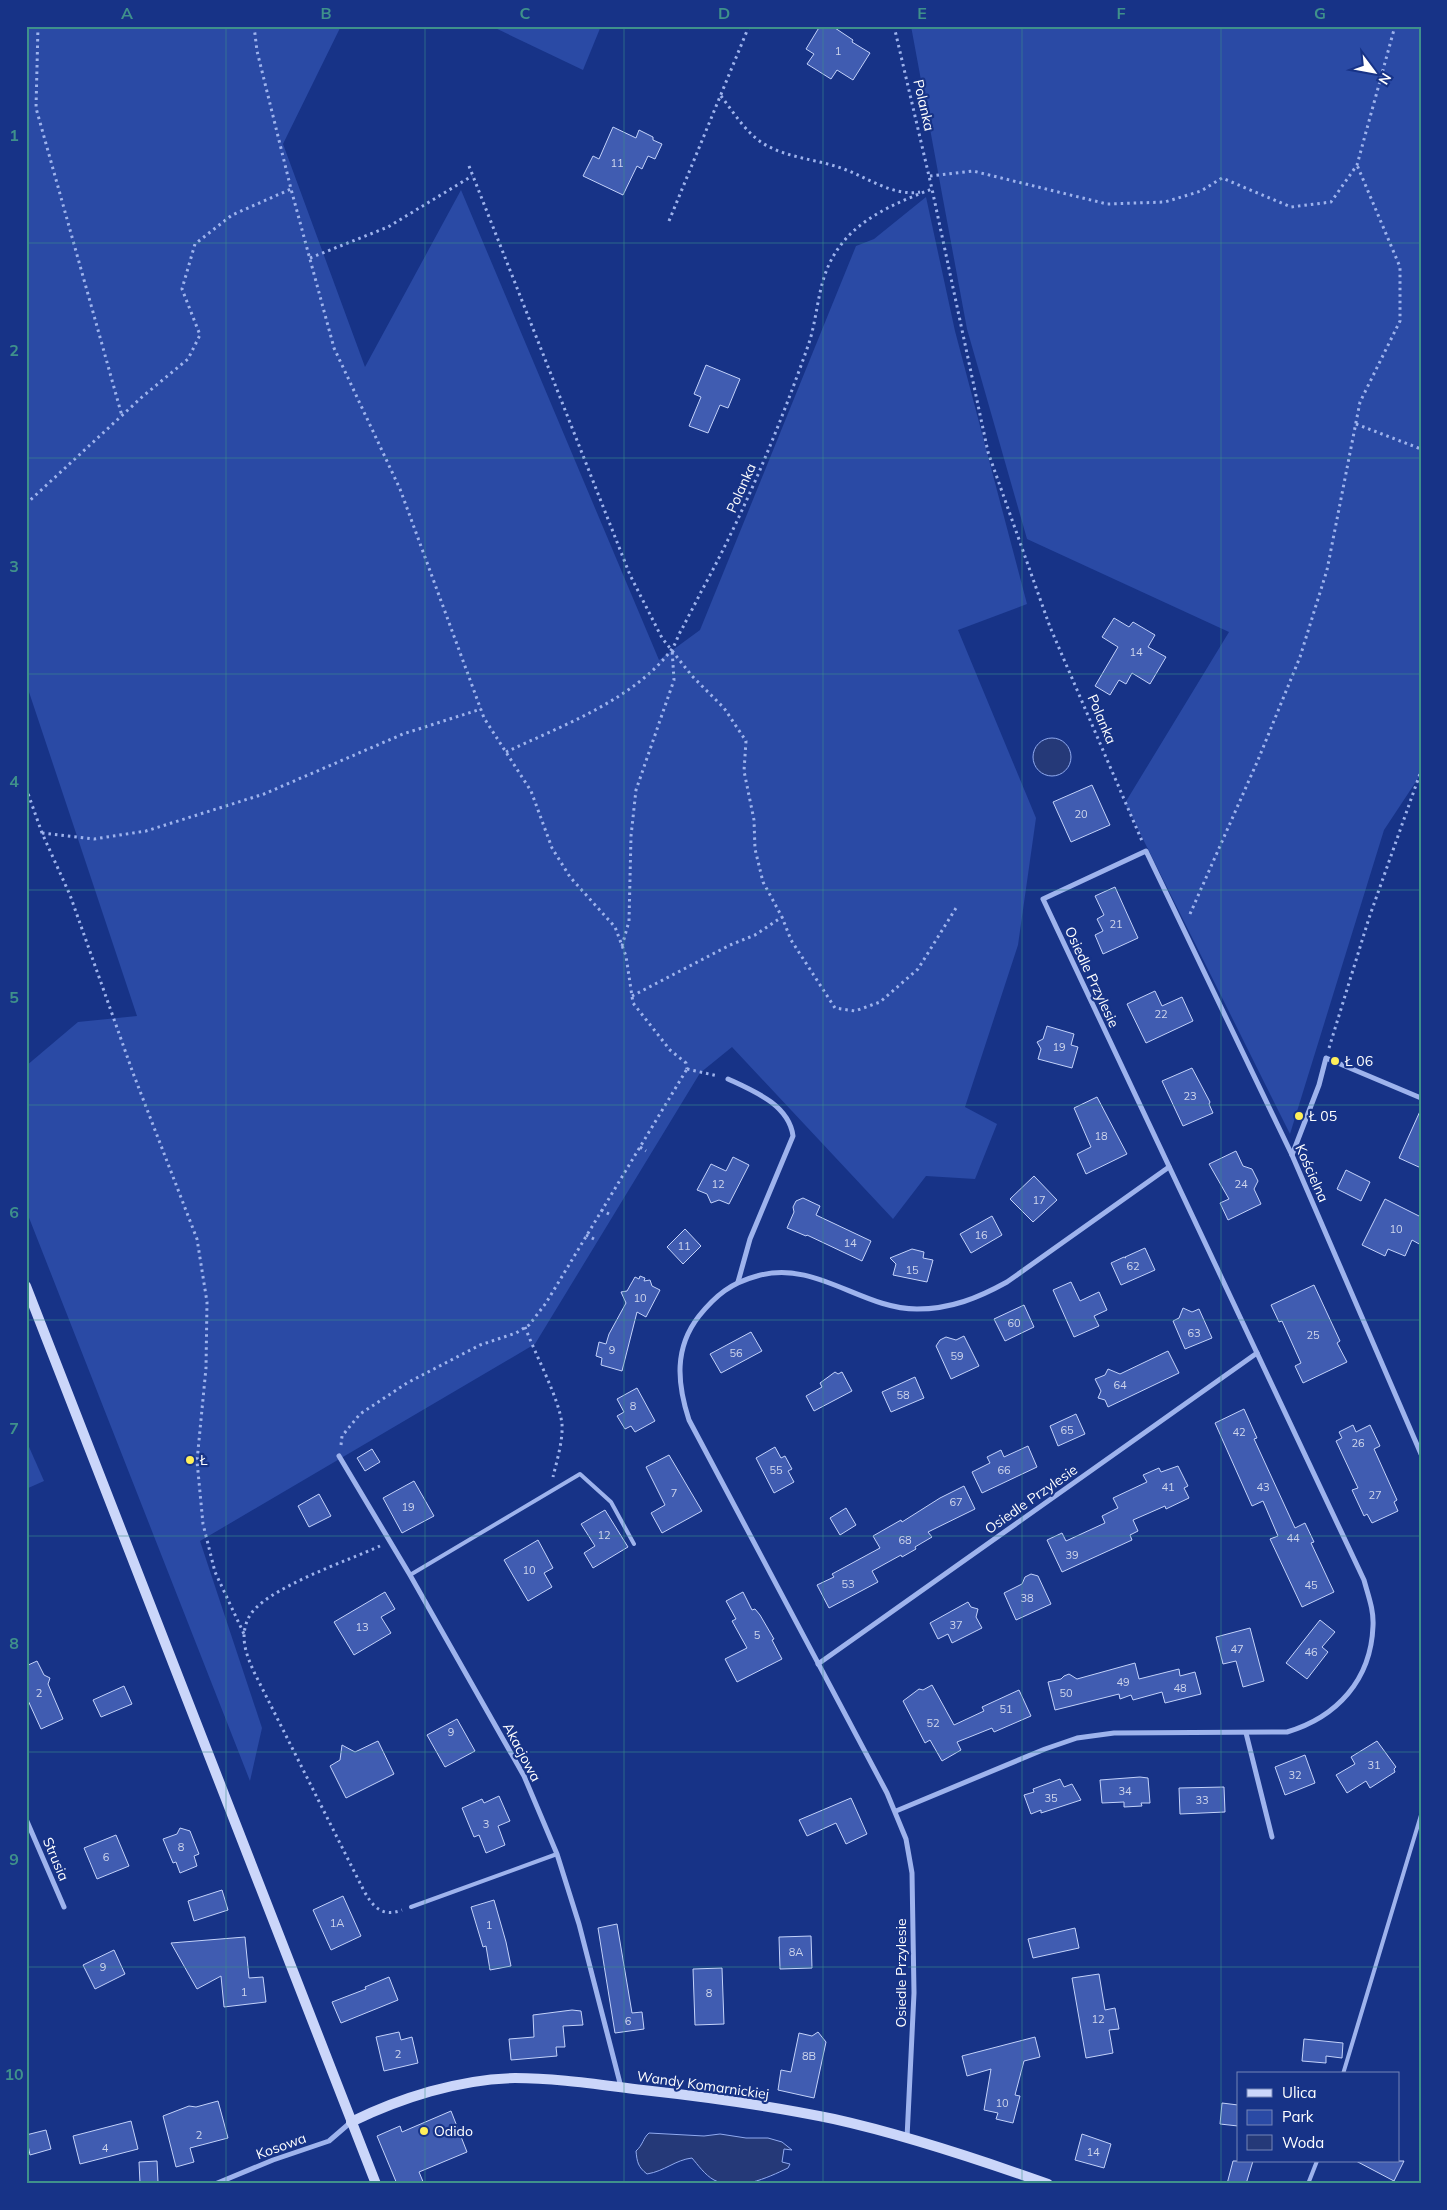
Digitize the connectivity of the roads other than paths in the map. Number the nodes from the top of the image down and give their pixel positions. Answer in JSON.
{"nodes":[{"id":1,"x":1146,"y":851,"type":"joint"},
{"id":2,"x":728,"y":1079,"type":"road end"},
{"id":3,"x":1421,"y":1098,"type":"edge"},
{"id":4,"x":1292,"y":1155,"type":"junction"},
{"id":5,"x":1169,"y":1167,"type":"junction"},
{"id":6,"x":738,"y":1282,"type":"junction"},
{"id":7,"x":26,"y":1286,"type":"edge"},
{"id":8,"x":1257,"y":1353,"type":"junction"},
{"id":9,"x":1421,"y":1454,"type":"edge"},
{"id":10,"x":339,"y":1456,"type":"road end"},
{"id":11,"x":634,"y":1544,"type":"dead end"},
{"id":12,"x":410,"y":1575,"type":"junction"},
{"id":13,"x":818,"y":1664,"type":"junction"},
{"id":14,"x":1246,"y":1733,"type":"junction"},
{"id":15,"x":896,"y":1811,"type":"junction"},
{"id":16,"x":1421,"y":1815,"type":"edge"},
{"id":17,"x":26,"y":1819,"type":"edge"},
{"id":18,"x":1272,"y":1837,"type":"dead end"},
{"id":19,"x":557,"y":1854,"type":"junction"},
{"id":20,"x":64,"y":1907,"type":"dead end"},
{"id":21,"x":411,"y":1907,"type":"road end"},
{"id":22,"x":1344,"y":2072,"type":"edge"},
{"id":23,"x":621,"y":2087,"type":"junction"},
{"id":24,"x":351,"y":2122,"type":"junction"},
{"id":25,"x":907,"y":2138,"type":"junction"},
{"id":26,"x":1317,"y":2162,"type":"edge"},
{"id":27,"x":216,"y":2184,"type":"edge"},
{"id":28,"x":376,"y":2184,"type":"edge"},
{"id":29,"x":1048,"y":2184,"type":"edge"},
{"id":30,"x":1308,"y":2184,"type":"edge"}],
"edges":[{"from":1,"to":4,"type":"street","name":"Kościelna"},
{"from":1,"to":5,"type":"street","name":"Osiedle Przylesie"},
{"from":2,"to":6,"type":"street"},
{"from":3,"to":4,"type":"street"},
{"from":4,"to":9,"type":"street","name":"Kościelna"},
{"from":5,"to":6,"type":"street","name":"Osiedle Przylesie"},
{"from":5,"to":8,"type":"street","name":"Osiedle Przylesie"},
{"from":6,"to":13,"type":"street","name":"Osiedle Przylesie"},
{"from":7,"to":24,"type":"main road"},
{"from":8,"to":13,"type":"street","name":"Osiedle Przylesie"},
{"from":8,"to":14,"type":"street","name":"Osiedle Przylesie"},
{"from":10,"to":12,"type":"street","name":"Akacjowa"},
{"from":11,"to":12,"type":"lane"},
{"from":12,"to":19,"type":"street","name":"Akacjowa"},
{"from":13,"to":15,"type":"street","name":"Osiedle Przylesie"},
{"from":14,"to":15,"type":"street","name":"Osiedle Przylesie"},
{"from":14,"to":18,"type":"street"},
{"from":15,"to":25,"type":"street","name":"Osiedle Przylesie"},
{"from":16,"to":22,"type":"lane"},
{"from":17,"to":20,"type":"street","name":"Strusia"},
{"from":19,"to":21,"type":"lane"},
{"from":19,"to":23,"type":"street","name":"Akacjowa"},
{"from":23,"to":24,"type":"main road","name":"Wandy Komarnickiej"},
{"from":23,"to":25,"type":"main road","name":"Wandy Komarnickiej"},
{"from":24,"to":27,"type":"street","name":"Kosowa"},
{"from":24,"to":28,"type":"main road"},
{"from":25,"to":29,"type":"main road","name":"Wandy Komarnickiej"},
{"from":26,"to":30,"type":"lane"}]}
